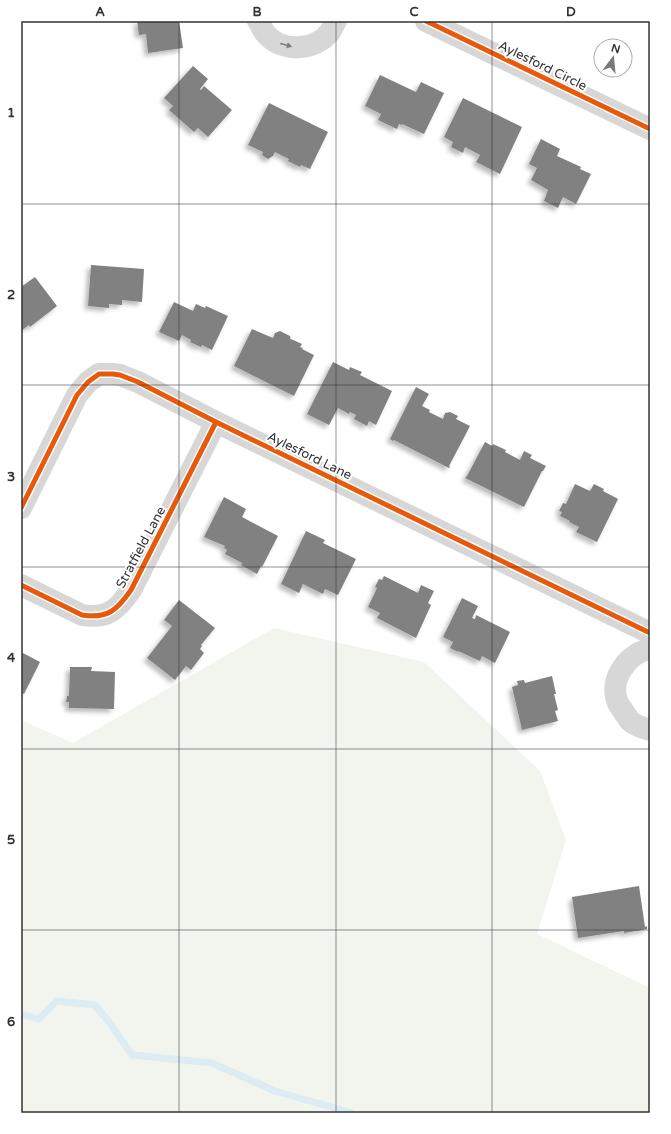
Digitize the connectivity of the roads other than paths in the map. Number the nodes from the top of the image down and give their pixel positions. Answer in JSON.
{"nodes":[{"id":1,"x":258,"y":21,"type":"edge"},
{"id":2,"x":336,"y":21,"type":"edge"},
{"id":3,"x":426,"y":21,"type":"edge"},
{"id":4,"x":650,"y":129,"type":"edge"},
{"id":5,"x":216,"y":422,"type":"junction"},
{"id":6,"x":21,"y":508,"type":"edge"},
{"id":7,"x":21,"y":585,"type":"edge"},
{"id":8,"x":650,"y":633,"type":"edge"},
{"id":9,"x":650,"y":649,"type":"edge"},
{"id":10,"x":650,"y":730,"type":"edge"}],
"edges":[{"from":1,"to":2,"type":"street","one_way":true},
{"from":3,"to":4,"type":"street","name":"Aylesford Circle"},
{"from":5,"to":6,"type":"street","name":"Aylesford Lane"},
{"from":5,"to":7,"type":"street","name":"Stratfield Lane"},
{"from":5,"to":8,"type":"street","name":"Aylesford Lane"},
{"from":9,"to":10,"type":"street"}]}
